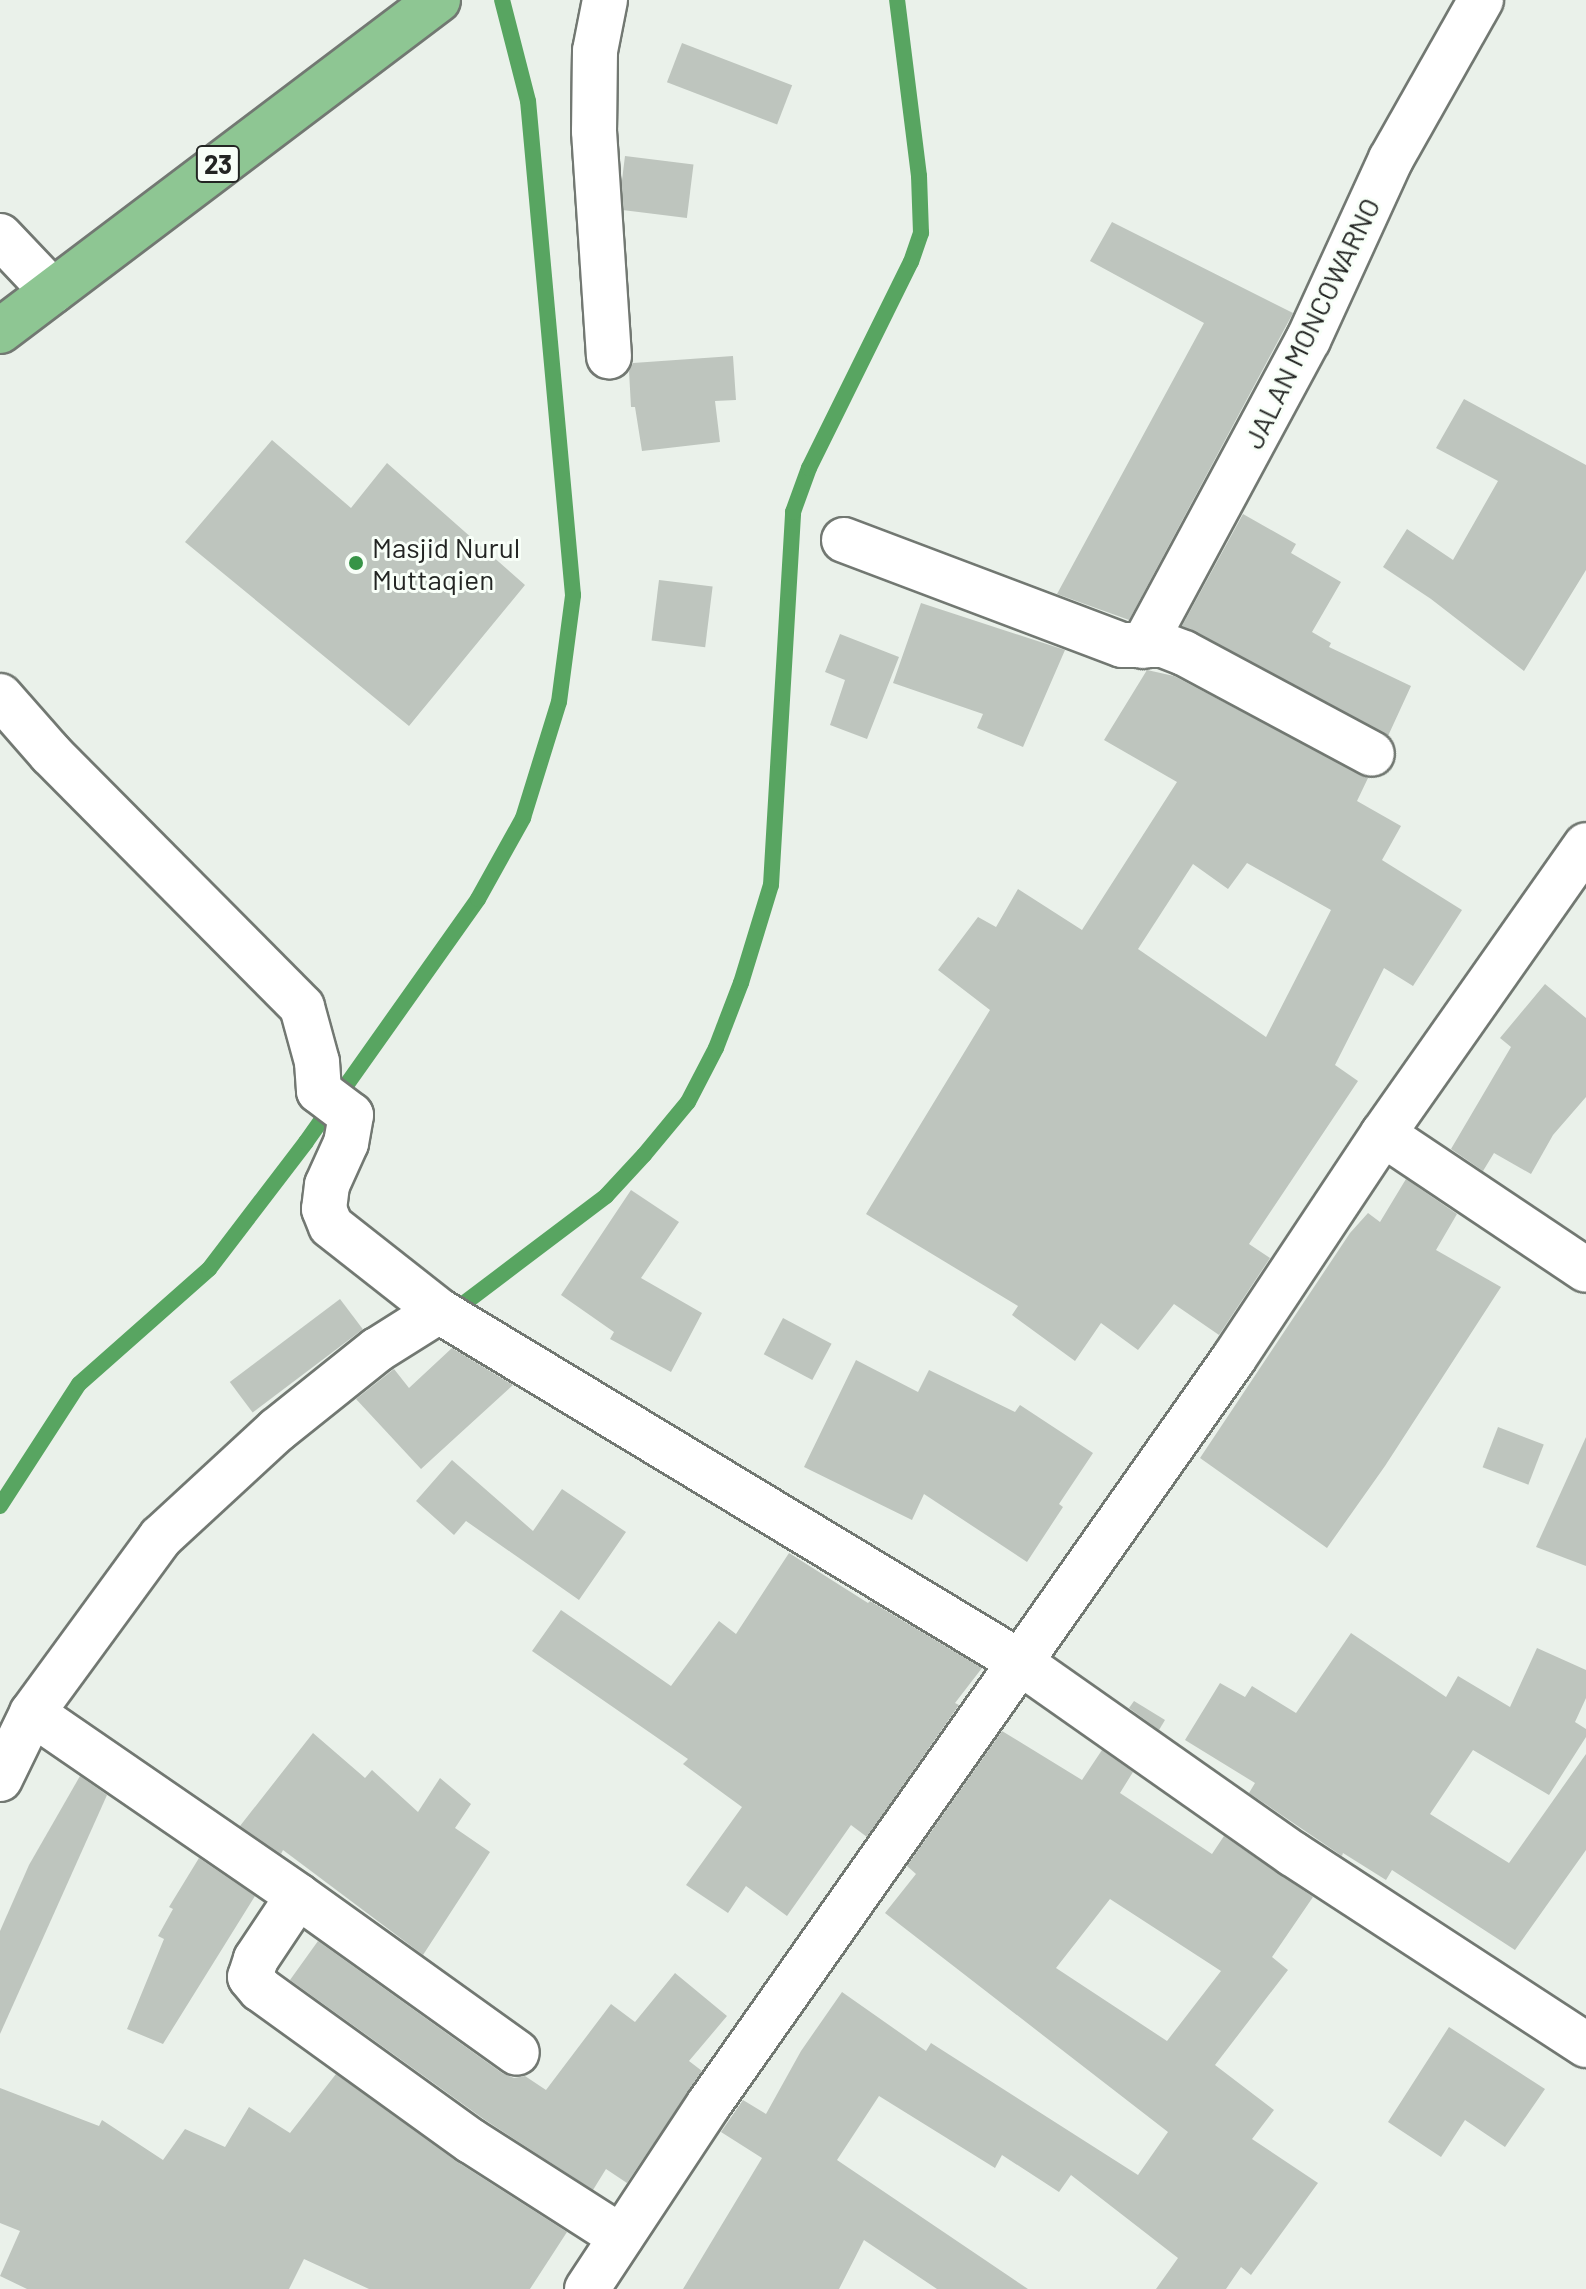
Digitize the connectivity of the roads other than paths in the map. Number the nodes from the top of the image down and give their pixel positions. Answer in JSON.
{"nodes":[{"id":1,"x":605,"y":0,"type":"edge"},
{"id":2,"x":1481,"y":0,"type":"edge"},
{"id":3,"x":431,"y":2,"type":"edge"},
{"id":4,"x":0,"y":236,"type":"edge"},
{"id":5,"x":52,"y":291,"type":"junction"},
{"id":6,"x":0,"y":331,"type":"edge"},
{"id":7,"x":609,"y":357,"type":"dead end"},
{"id":8,"x":844,"y":540,"type":"dead end"},
{"id":9,"x":1143,"y":646,"type":"junction"},
{"id":10,"x":0,"y":696,"type":"edge"},
{"id":11,"x":1372,"y":754,"type":"dead end"},
{"id":12,"x":1586,"y":845,"type":"edge"},
{"id":13,"x":1383,"y":1134,"type":"junction"},
{"id":14,"x":1586,"y":1270,"type":"edge"},
{"id":15,"x":449,"y":1317,"type":"junction"},
{"id":16,"x":1018,"y":1661,"type":"junction"},
{"id":17,"x":32,"y":1713,"type":"junction"},
{"id":18,"x":0,"y":1779,"type":"edge"},
{"id":19,"x":298,"y":1896,"type":"junction"},
{"id":20,"x":1586,"y":2045,"type":"edge"},
{"id":21,"x":517,"y":2053,"type":"dead end"},
{"id":22,"x":621,"y":2237,"type":"junction"},
{"id":23,"x":587,"y":2289,"type":"edge"}],
"edges":[{"from":1,"to":7,"type":"street"},
{"from":2,"to":9,"type":"street","name":"JALAN MONCOWARNO"},
{"from":3,"to":5,"type":"highway","number":"23"},
{"from":4,"to":5,"type":"street"},
{"from":5,"to":6,"type":"highway","number":"23"},
{"from":8,"to":9,"type":"street"},
{"from":9,"to":11,"type":"street"},
{"from":10,"to":15,"type":"street"},
{"from":12,"to":13,"type":"street"},
{"from":13,"to":14,"type":"street"},
{"from":13,"to":16,"type":"street"},
{"from":15,"to":16,"type":"street"},
{"from":15,"to":17,"type":"street"},
{"from":16,"to":20,"type":"street"},
{"from":16,"to":22,"type":"street"},
{"from":17,"to":18,"type":"street"},
{"from":17,"to":19,"type":"street"},
{"from":19,"to":21,"type":"street"},
{"from":19,"to":22,"type":"street"},
{"from":22,"to":23,"type":"street"}]}
